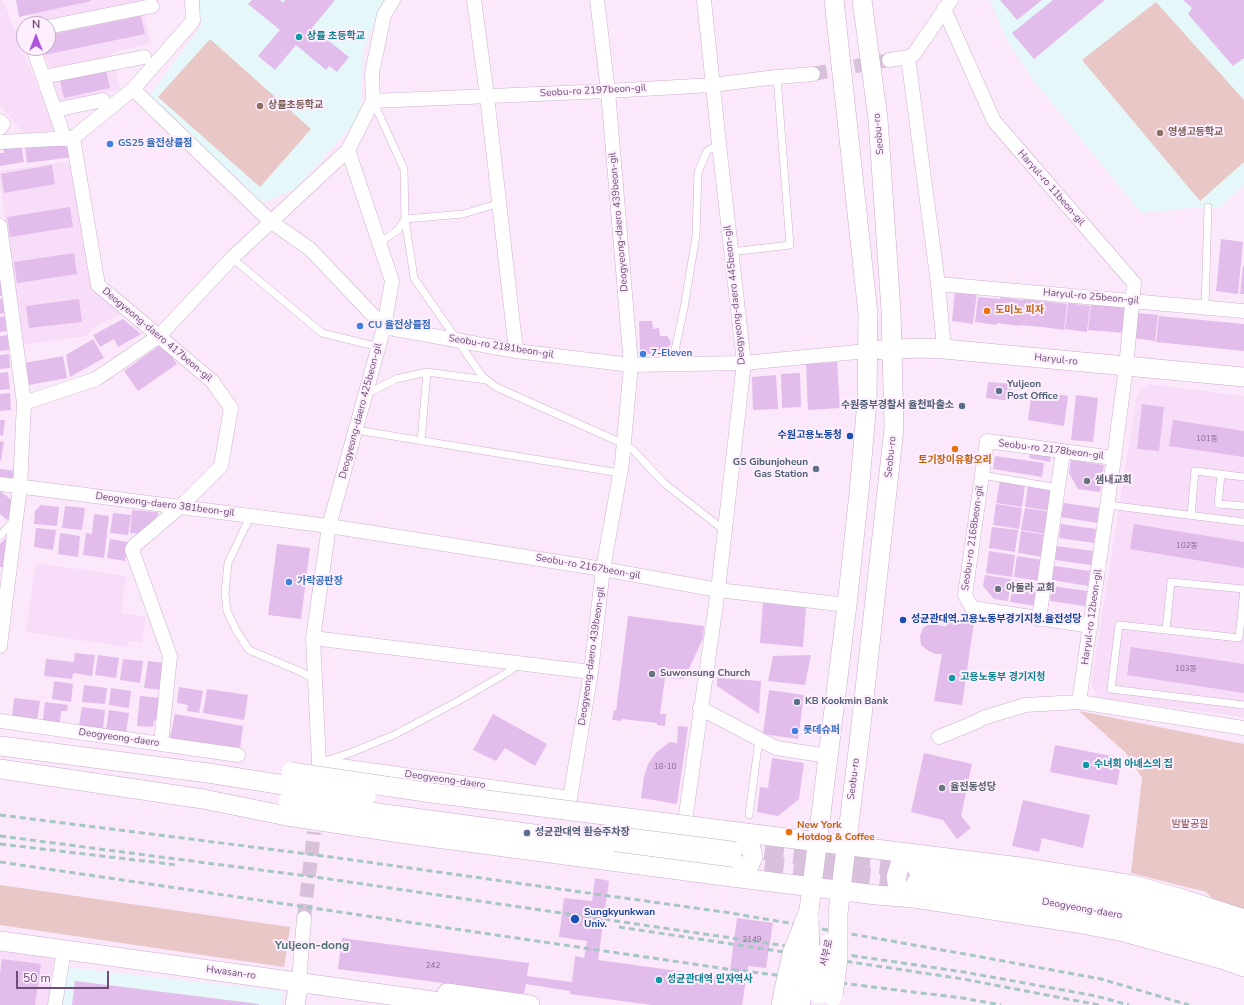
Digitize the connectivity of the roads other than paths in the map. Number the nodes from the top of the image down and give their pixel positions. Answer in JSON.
{"nodes":[{"id":1,"x":192,"y":0,"type":"edge"},
{"id":2,"x":393,"y":0,"type":"edge"},
{"id":3,"x":474,"y":0,"type":"edge"},
{"id":4,"x":596,"y":0,"type":"edge"},
{"id":5,"x":704,"y":0,"type":"edge"},
{"id":6,"x":834,"y":0,"type":"edge"},
{"id":7,"x":862,"y":0,"type":"edge"},
{"id":8,"x":948,"y":4,"type":"edge"},
{"id":9,"x":152,"y":6,"type":"dead end"},
{"id":10,"x":56,"y":25,"type":"edge"},
{"id":11,"x":36,"y":56,"type":"edge"},
{"id":12,"x":144,"y":57,"type":"dead end"},
{"id":13,"x":908,"y":57,"type":"junction"},
{"id":14,"x":889,"y":60,"type":"tunnel mouth"},
{"id":15,"x":813,"y":74,"type":"tunnel mouth"},
{"id":16,"x":777,"y":76,"type":"junction"},
{"id":17,"x":43,"y":77,"type":"junction"},
{"id":18,"x":712,"y":85,"type":"junction"},
{"id":19,"x":133,"y":89,"type":"junction"},
{"id":20,"x":608,"y":91,"type":"junction"},
{"id":21,"x":487,"y":96,"type":"junction"},
{"id":22,"x":103,"y":100,"type":"dead end"},
{"id":23,"x":373,"y":101,"type":"junction"},
{"id":24,"x":55,"y":110,"type":"junction"},
{"id":25,"x":0,"y":121,"type":"edge"},
{"id":26,"x":0,"y":128,"type":"edge"},
{"id":27,"x":69,"y":139,"type":"junction"},
{"id":28,"x":0,"y":142,"type":"edge"},
{"id":29,"x":719,"y":144,"type":"junction"},
{"id":30,"x":348,"y":150,"type":"junction"},
{"id":31,"x":500,"y":203,"type":"junction"},
{"id":32,"x":1208,"y":207,"type":"dead end"},
{"id":33,"x":405,"y":219,"type":"junction"},
{"id":34,"x":270,"y":222,"type":"junction"},
{"id":35,"x":0,"y":226,"type":"edge"},
{"id":36,"x":380,"y":243,"type":"junction"},
{"id":37,"x":731,"y":252,"type":"junction"},
{"id":38,"x":232,"y":258,"type":"junction"},
{"id":39,"x":938,"y":284,"type":"junction"},
{"id":40,"x":1133,"y":301,"type":"junction"},
{"id":41,"x":1205,"y":307,"type":"junction"},
{"id":42,"x":1244,"y":311,"type":"edge"},
{"id":43,"x":384,"y":327,"type":"junction"},
{"id":44,"x":159,"y":336,"type":"junction"},
{"id":45,"x":457,"y":340,"type":"junction"},
{"id":46,"x":379,"y":347,"type":"junction"},
{"id":47,"x":944,"y":349,"type":"junction"},
{"id":48,"x":892,"y":350,"type":"junction"},
{"id":49,"x":516,"y":351,"type":"junction"},
{"id":50,"x":868,"y":351,"type":"junction"},
{"id":51,"x":744,"y":363,"type":"junction"},
{"id":52,"x":672,"y":364,"type":"junction"},
{"id":53,"x":631,"y":365,"type":"junction"},
{"id":54,"x":1126,"y":367,"type":"junction"},
{"id":55,"x":428,"y":372,"type":"junction"},
{"id":56,"x":1244,"y":377,"type":"edge"},
{"id":57,"x":486,"y":380,"type":"junction"},
{"id":58,"x":366,"y":394,"type":"junction"},
{"id":59,"x":24,"y":403,"type":"junction"},
{"id":60,"x":356,"y":430,"type":"junction"},
{"id":61,"x":421,"y":441,"type":"junction"},
{"id":62,"x":987,"y":441,"type":"joint"},
{"id":63,"x":624,"y":444,"type":"junction"},
{"id":64,"x":1063,"y":452,"type":"junction"},
{"id":65,"x":1114,"y":458,"type":"junction"},
{"id":66,"x":620,"y":473,"type":"junction"},
{"id":67,"x":982,"y":475,"type":"junction"},
{"id":68,"x":1221,"y":475,"type":"junction"},
{"id":69,"x":1244,"y":477,"type":"edge"},
{"id":70,"x":0,"y":484,"type":"edge"},
{"id":71,"x":20,"y":487,"type":"junction"},
{"id":72,"x":1058,"y":488,"type":"junction"},
{"id":73,"x":1108,"y":505,"type":"junction"},
{"id":74,"x":1244,"y":506,"type":"edge"},
{"id":75,"x":180,"y":507,"type":"junction"},
{"id":76,"x":1190,"y":515,"type":"junction"},
{"id":77,"x":253,"y":516,"type":"junction"},
{"id":78,"x":16,"y":518,"type":"junction"},
{"id":79,"x":1244,"y":522,"type":"edge"},
{"id":80,"x":329,"y":526,"type":"junction"},
{"id":81,"x":725,"y":531,"type":"junction"},
{"id":82,"x":0,"y":536,"type":"edge"},
{"id":83,"x":603,"y":570,"type":"junction"},
{"id":84,"x":1244,"y":589,"type":"edge"},
{"id":85,"x":718,"y":590,"type":"junction"},
{"id":86,"x":3,"y":601,"type":"edge"},
{"id":87,"x":847,"y":604,"type":"junction"},
{"id":88,"x":1039,"y":619,"type":"junction"},
{"id":89,"x":1091,"y":626,"type":"junction"},
{"id":90,"x":1166,"y":630,"type":"junction"},
{"id":91,"x":313,"y":638,"type":"junction"},
{"id":92,"x":0,"y":646,"type":"edge"},
{"id":93,"x":519,"y":663,"type":"junction"},
{"id":94,"x":592,"y":672,"type":"junction"},
{"id":95,"x":315,"y":679,"type":"junction"},
{"id":96,"x":1079,"y":702,"type":"junction"},
{"id":97,"x":1244,"y":705,"type":"edge"},
{"id":98,"x":700,"y":708,"type":"junction"},
{"id":99,"x":0,"y":721,"type":"edge"},
{"id":100,"x":1244,"y":728,"type":"edge"},
{"id":101,"x":939,"y":737,"type":"dead end"},
{"id":102,"x":759,"y":739,"type":"junction"},
{"id":103,"x":161,"y":744,"type":"junction"},
{"id":104,"x":0,"y":746,"type":"edge"},
{"id":105,"x":238,"y":755,"type":"dead end"},
{"id":106,"x":828,"y":756,"type":"junction"},
{"id":107,"x":320,"y":763,"type":"junction"},
{"id":108,"x":0,"y":770,"type":"edge"},
{"id":109,"x":289,"y":794,"type":"junction"},
{"id":110,"x":570,"y":798,"type":"joint"},
{"id":111,"x":686,"y":814,"type":"dead end"},
{"id":112,"x":749,"y":815,"type":"dead end"},
{"id":113,"x":314,"y":832,"type":"tunnel mouth"},
{"id":114,"x":818,"y":841,"type":"junction"},
{"id":115,"x":846,"y":845,"type":"junction"},
{"id":116,"x":735,"y":854,"type":"junction"},
{"id":117,"x":916,"y":876,"type":"junction"},
{"id":118,"x":812,"y":887,"type":"junction"},
{"id":119,"x":840,"y":891,"type":"junction"},
{"id":120,"x":809,"y":910,"type":"junction"},
{"id":121,"x":838,"y":913,"type":"junction"},
{"id":122,"x":304,"y":918,"type":"tunnel mouth"},
{"id":123,"x":1244,"y":919,"type":"edge"},
{"id":124,"x":1244,"y":935,"type":"edge"},
{"id":125,"x":0,"y":941,"type":"edge"},
{"id":126,"x":64,"y":950,"type":"junction"},
{"id":127,"x":1244,"y":951,"type":"edge"},
{"id":128,"x":1244,"y":967,"type":"edge"},
{"id":129,"x":299,"y":982,"type":"junction"},
{"id":130,"x":783,"y":998,"type":"edge"},
{"id":131,"x":833,"y":1000,"type":"edge"},
{"id":132,"x":417,"y":1001,"type":"edge"},
{"id":133,"x":56,"y":1005,"type":"edge"},
{"id":134,"x":295,"y":1005,"type":"edge"},
{"id":135,"x":462,"y":1005,"type":"edge"},
{"id":136,"x":530,"y":1005,"type":"edge"},
{"id":137,"x":800,"y":1005,"type":"edge"},
{"id":138,"x":817,"y":1005,"type":"edge"}],
"edges":[{"from":1,"to":19,"type":"street"},
{"from":2,"to":23,"type":"street"},
{"from":3,"to":21,"type":"street"},
{"from":4,"to":20,"type":"street","name":"Deogyeong-daero 439beon-gil"},
{"from":5,"to":18,"type":"street","name":"Deogyeong-daero 445beon-gil"},
{"from":6,"to":50,"type":"main road"},
{"from":7,"to":48,"type":"main road","name":"Seobu-ro"},
{"from":8,"to":13,"type":"street"},
{"from":8,"to":40,"type":"street","name":"Haryul-ro 11beon-gil"},
{"from":9,"to":10,"type":"street"},
{"from":11,"to":17,"type":"street","name":"Deogyeong-daero 417beon-gil"},
{"from":12,"to":17,"type":"street"},
{"from":13,"to":14,"type":"street"},
{"from":13,"to":39,"type":"street"},
{"from":15,"to":16,"type":"street","name":"Seobu-ro 2197beon-gil"},
{"from":16,"to":18,"type":"street","name":"Seobu-ro 2197beon-gil"},
{"from":16,"to":37,"type":"lane"},
{"from":17,"to":24,"type":"street","name":"Deogyeong-daero 417beon-gil"},
{"from":18,"to":20,"type":"street","name":"Seobu-ro 2197beon-gil"},
{"from":18,"to":29,"type":"street","name":"Deogyeong-daero 445beon-gil"},
{"from":19,"to":27,"type":"street"},
{"from":19,"to":34,"type":"street"},
{"from":20,"to":21,"type":"street","name":"Seobu-ro 2197beon-gil"},
{"from":20,"to":53,"type":"street","name":"Deogyeong-daero 439beon-gil"},
{"from":21,"to":23,"type":"street","name":"Seobu-ro 2197beon-gil"},
{"from":21,"to":31,"type":"street"},
{"from":22,"to":24,"type":"street"},
{"from":23,"to":30,"type":"street"},
{"from":23,"to":33,"type":"lane"},
{"from":24,"to":27,"type":"street","name":"Deogyeong-daero 417beon-gil"},
{"from":25,"to":26,"type":"street"},
{"from":27,"to":28,"type":"street"},
{"from":27,"to":44,"type":"street","name":"Deogyeong-daero 417beon-gil"},
{"from":29,"to":37,"type":"street","name":"Deogyeong-daero 445beon-gil"},
{"from":29,"to":52,"type":"lane"},
{"from":30,"to":34,"type":"street"},
{"from":30,"to":36,"type":"street","name":"Deogyeong-daero 425beon-gil"},
{"from":31,"to":33,"type":"lane"},
{"from":31,"to":49,"type":"street"},
{"from":32,"to":41,"type":"lane"},
{"from":33,"to":36,"type":"lane"},
{"from":33,"to":45,"type":"lane"},
{"from":34,"to":38,"type":"street"},
{"from":34,"to":43,"type":"street"},
{"from":35,"to":59,"type":"street"},
{"from":36,"to":43,"type":"street","name":"Deogyeong-daero 425beon-gil"},
{"from":37,"to":51,"type":"street","name":"Deogyeong-daero 445beon-gil"},
{"from":38,"to":44,"type":"street"},
{"from":38,"to":46,"type":"lane"},
{"from":39,"to":40,"type":"street","name":"Haryul-ro 25beon-gil"},
{"from":39,"to":47,"type":"street"},
{"from":40,"to":41,"type":"street","name":"Haryul-ro 25beon-gil"},
{"from":40,"to":54,"type":"street","name":"Haryul-ro 11beon-gil"},
{"from":41,"to":42,"type":"street","name":"Haryul-ro 25beon-gil"},
{"from":43,"to":45,"type":"street","name":"Seobu-ro 2181beon-gil"},
{"from":43,"to":46,"type":"street","name":"Deogyeong-daero 425beon-gil"},
{"from":44,"to":59,"type":"street"},
{"from":44,"to":75,"type":"street","name":"Deogyeong-daero 417beon-gil"},
{"from":45,"to":49,"type":"street","name":"Seobu-ro 2181beon-gil"},
{"from":45,"to":57,"type":"lane"},
{"from":46,"to":58,"type":"street","name":"Deogyeong-daero 425beon-gil"},
{"from":47,"to":48,"type":"main road","name":"Haryul-ro"},
{"from":47,"to":54,"type":"main road","name":"Haryul-ro"},
{"from":48,"to":50,"type":"main road","name":"Haryul-ro"},
{"from":48,"to":115,"type":"main road","name":"Seobu-ro"},
{"from":49,"to":53,"type":"street","name":"Seobu-ro 2181beon-gil"},
{"from":50,"to":51,"type":"street","name":"Seobu-ro 2181beon-gil"},
{"from":50,"to":87,"type":"main road"},
{"from":51,"to":52,"type":"street","name":"Seobu-ro 2181beon-gil"},
{"from":51,"to":81,"type":"street","name":"Deogyeong-daero 445beon-gil"},
{"from":52,"to":53,"type":"street","name":"Seobu-ro 2181beon-gil"},
{"from":53,"to":63,"type":"street","name":"Deogyeong-daero 439beon-gil"},
{"from":54,"to":56,"type":"main road","name":"Haryul-ro"},
{"from":54,"to":65,"type":"street","name":"Haryul-ro 12beon-gil"},
{"from":55,"to":57,"type":"lane"},
{"from":55,"to":58,"type":"lane"},
{"from":55,"to":61,"type":"lane"},
{"from":57,"to":63,"type":"lane"},
{"from":58,"to":60,"type":"street","name":"Deogyeong-daero 425beon-gil"},
{"from":59,"to":71,"type":"street"},
{"from":60,"to":61,"type":"lane"},
{"from":60,"to":80,"type":"street","name":"Deogyeong-daero 425beon-gil"},
{"from":61,"to":66,"type":"lane"},
{"from":62,"to":64,"type":"street","name":"Seobu-ro 2178beon-gil"},
{"from":62,"to":67,"type":"street","name":"Seobu-ro 2168beon-gil"},
{"from":63,"to":66,"type":"street","name":"Deogyeong-daero 439beon-gil"},
{"from":63,"to":81,"type":"lane"},
{"from":64,"to":65,"type":"street","name":"Seobu-ro 2178beon-gil"},
{"from":64,"to":72,"type":"street"},
{"from":65,"to":73,"type":"street","name":"Haryul-ro 12beon-gil"},
{"from":66,"to":83,"type":"street","name":"Deogyeong-daero 439beon-gil"},
{"from":67,"to":72,"type":"lane"},
{"from":67,"to":88,"type":"street","name":"Seobu-ro 2168beon-gil"},
{"from":68,"to":69,"type":"lane"},
{"from":68,"to":74,"type":"lane"},
{"from":68,"to":76,"type":"lane"},
{"from":70,"to":71,"type":"street","name":"Deogyeong-daero 381beon-gil"},
{"from":71,"to":75,"type":"street","name":"Deogyeong-daero 381beon-gil"},
{"from":71,"to":78,"type":"street"},
{"from":72,"to":88,"type":"street"},
{"from":73,"to":76,"type":"lane"},
{"from":73,"to":89,"type":"street","name":"Haryul-ro 12beon-gil"},
{"from":75,"to":77,"type":"street","name":"Deogyeong-daero 381beon-gil"},
{"from":75,"to":103,"type":"street","name":"Deogyeong-daero 417beon-gil"},
{"from":76,"to":79,"type":"lane"},
{"from":77,"to":80,"type":"street","name":"Deogyeong-daero 381beon-gil"},
{"from":77,"to":95,"type":"lane"},
{"from":78,"to":82,"type":"lane"},
{"from":78,"to":86,"type":"street"},
{"from":80,"to":83,"type":"street","name":"Seobu-ro 2167beon-gil"},
{"from":80,"to":91,"type":"street","name":"Deogyeong-daero 425beon-gil"},
{"from":81,"to":85,"type":"street","name":"Deogyeong-daero 445beon-gil"},
{"from":83,"to":85,"type":"street","name":"Seobu-ro 2167beon-gil"},
{"from":83,"to":94,"type":"street","name":"Deogyeong-daero 439beon-gil"},
{"from":84,"to":90,"type":"lane"},
{"from":84,"to":90,"type":"lane"},
{"from":85,"to":87,"type":"street","name":"Seobu-ro 2167beon-gil"},
{"from":85,"to":98,"type":"street","name":"Deogyeong-daero 445beon-gil"},
{"from":86,"to":92,"type":"street"},
{"from":87,"to":106,"type":"main road"},
{"from":88,"to":89,"type":"street","name":"Seobu-ro 2168beon-gil"},
{"from":89,"to":96,"type":"street","name":"Haryul-ro 12beon-gil"},
{"from":90,"to":97,"type":"lane"},
{"from":91,"to":93,"type":"street"},
{"from":91,"to":95,"type":"street","name":"Deogyeong-daero 425beon-gil"},
{"from":93,"to":94,"type":"street"},
{"from":93,"to":107,"type":"lane"},
{"from":94,"to":110,"type":"street","name":"Deogyeong-daero 439beon-gil"},
{"from":95,"to":107,"type":"street","name":"Deogyeong-daero 425beon-gil"},
{"from":96,"to":100,"type":"street"},
{"from":96,"to":101,"type":"street"},
{"from":98,"to":102,"type":"street"},
{"from":98,"to":111,"type":"street","name":"Deogyeong-daero 445beon-gil"},
{"from":99,"to":103,"type":"street","name":"Deogyeong-daero"},
{"from":102,"to":106,"type":"street"},
{"from":102,"to":112,"type":"lane"},
{"from":103,"to":105,"type":"street","name":"Deogyeong-daero"},
{"from":104,"to":109,"type":"main road"},
{"from":106,"to":114,"type":"main road"},
{"from":107,"to":110,"type":"street","name":"Deogyeong-daero"},
{"from":107,"to":113,"type":"street","name":"Deogyeong-daero 425beon-gil"},
{"from":108,"to":109,"type":"main road"},
{"from":109,"to":116,"type":"main road","bridge":true},
{"from":109,"to":116,"type":"main road","bridge":true},
{"from":109,"to":116,"type":"main road","bridge":true},
{"from":114,"to":115,"type":"main road"},
{"from":114,"to":116,"type":"main road"},
{"from":114,"to":118,"type":"main road"},
{"from":115,"to":117,"type":"main road"},
{"from":115,"to":119,"type":"main road","name":"Seobu-ro"},
{"from":116,"to":118,"type":"main road"},
{"from":117,"to":119,"type":"main road"},
{"from":117,"to":123,"type":"main road"},
{"from":117,"to":124,"type":"main road","name":"Deogyeong-daero"},
{"from":117,"to":127,"type":"main road","name":"Deogyeong-daero"},
{"from":117,"to":128,"type":"main road"},
{"from":118,"to":119,"type":"main road"},
{"from":118,"to":120,"type":"main road"},
{"from":119,"to":121,"type":"main road","name":"Seobu-ro"},
{"from":120,"to":130,"type":"main road","bridge":true},
{"from":120,"to":137,"type":"main road","name":"서부로","bridge":true},
{"from":121,"to":131,"type":"main road","bridge":true},
{"from":121,"to":138,"type":"main road","name":"서부로","bridge":true},
{"from":122,"to":129,"type":"street"},
{"from":125,"to":126,"type":"main road","name":"Hwasan-ro"},
{"from":126,"to":129,"type":"main road","name":"Hwasan-ro"},
{"from":126,"to":133,"type":"street"},
{"from":129,"to":132,"type":"main road","name":"Hwasan-ro"},
{"from":129,"to":134,"type":"main road"},
{"from":132,"to":135,"type":"main road","name":"Hwasan-ro"},
{"from":132,"to":136,"type":"main road"}]}
